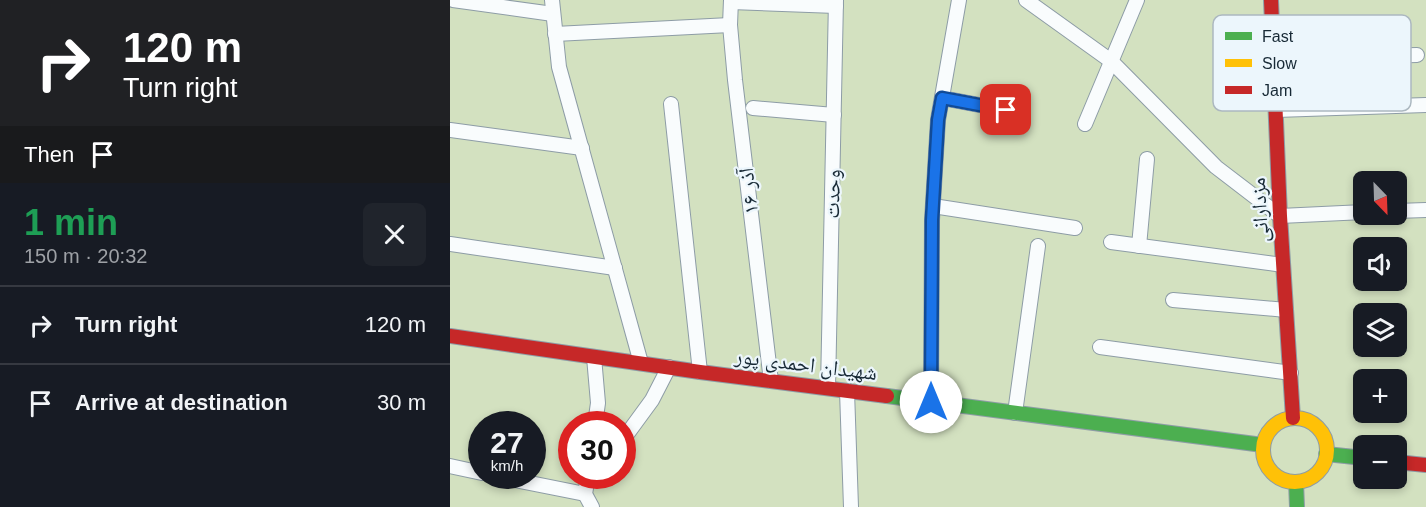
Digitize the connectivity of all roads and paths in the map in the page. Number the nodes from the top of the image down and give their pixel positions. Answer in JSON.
{"nodes":[{"id":1,"x":453,"y":0,"type":"edge"},
{"id":2,"x":959,"y":0,"type":"edge"},
{"id":3,"x":1026,"y":0,"type":"edge"},
{"id":4,"x":1137,"y":0,"type":"edge"},
{"id":5,"x":1271,"y":0,"type":"edge"},
{"id":6,"x":731,"y":1,"type":"edge"},
{"id":7,"x":780,"y":2,"type":"edge"},
{"id":8,"x":836,"y":3,"type":"edge"},
{"id":9,"x":553,"y":7,"type":"edge"},
{"id":10,"x":1272,"y":15,"type":"edge"},
{"id":11,"x":730,"y":25,"type":"junction"},
{"id":12,"x":555,"y":34,"type":"junction"},
{"id":13,"x":1411,"y":55,"type":"edge"},
{"id":14,"x":1417,"y":55,"type":"dead end"},
{"id":15,"x":1111,"y":61,"type":"junction"},
{"id":16,"x":942,"y":98,"type":"junction"},
{"id":17,"x":671,"y":104,"type":"dead end"},
{"id":18,"x":1426,"y":105,"type":"edge"},
{"id":19,"x":1411,"y":106,"type":"edge"},
{"id":20,"x":753,"y":108,"type":"dead end"},
{"id":21,"x":1006,"y":110,"type":"dead end"},
{"id":22,"x":1276,"y":111,"type":"edge"},
{"id":23,"x":834,"y":115,"type":"junction"},
{"id":24,"x":1085,"y":124,"type":"dead end"},
{"id":25,"x":450,"y":130,"type":"edge"},
{"id":26,"x":582,"y":148,"type":"junction"},
{"id":27,"x":1147,"y":159,"type":"dead end"},
{"id":28,"x":933,"y":206,"type":"junction"},
{"id":29,"x":1426,"y":210,"type":"edge"},
{"id":30,"x":1407,"y":211,"type":"edge"},
{"id":31,"x":1353,"y":213,"type":"edge"},
{"id":32,"x":1280,"y":216,"type":"junction"},
{"id":33,"x":1075,"y":228,"type":"dead end"},
{"id":34,"x":1111,"y":242,"type":"dead end"},
{"id":35,"x":450,"y":244,"type":"edge"},
{"id":36,"x":1038,"y":246,"type":"dead end"},
{"id":37,"x":1139,"y":246,"type":"junction"},
{"id":38,"x":1283,"y":265,"type":"junction"},
{"id":39,"x":615,"y":268,"type":"junction"},
{"id":40,"x":1173,"y":300,"type":"dead end"},
{"id":41,"x":1286,"y":310,"type":"junction"},
{"id":42,"x":450,"y":336,"type":"edge"},
{"id":43,"x":1100,"y":347,"type":"dead end"},
{"id":44,"x":594,"y":357,"type":"junction"},
{"id":45,"x":641,"y":363,"type":"junction"},
{"id":46,"x":669,"y":368,"type":"junction"},
{"id":47,"x":700,"y":372,"type":"junction"},
{"id":48,"x":1291,"y":373,"type":"junction"},
{"id":49,"x":771,"y":381,"type":"junction"},
{"id":50,"x":828,"y":388,"type":"junction"},
{"id":51,"x":847,"y":391,"type":"junction"},
{"id":52,"x":931,"y":402,"type":"junction"},
{"id":53,"x":597,"y":411,"type":"edge"},
{"id":54,"x":1015,"y":413,"type":"junction"},
{"id":55,"x":1293,"y":418,"type":"junction"},
{"id":56,"x":636,"y":422,"type":"edge"},
{"id":57,"x":1263,"y":445,"type":"junction"},
{"id":58,"x":1326,"y":454,"type":"junction"},
{"id":59,"x":1353,"y":457,"type":"edge"},
{"id":60,"x":1407,"y":463,"type":"edge"},
{"id":61,"x":1426,"y":465,"type":"edge"},
{"id":62,"x":450,"y":466,"type":"edge"},
{"id":63,"x":468,"y":470,"type":"edge"},
{"id":64,"x":1296,"y":482,"type":"junction"},
{"id":65,"x":546,"y":486,"type":"edge"},
{"id":66,"x":586,"y":489,"type":"edge"},
{"id":67,"x":589,"y":489,"type":"edge"},
{"id":68,"x":585,"y":494,"type":"junction"},
{"id":69,"x":592,"y":507,"type":"edge"},
{"id":70,"x":850,"y":507,"type":"edge"},
{"id":71,"x":1297,"y":507,"type":"edge"}],
"edges":[{"from":1,"to":9,"type":"street"},
{"from":2,"to":16,"type":"street"},
{"from":3,"to":15,"type":"street"},
{"from":4,"to":15,"type":"street"},
{"from":5,"to":10,"type":"street","name":"مزدارانی"},
{"from":6,"to":7,"type":"street"},
{"from":6,"to":11,"type":"street","name":"۱۶ آذر"},
{"from":7,"to":8,"type":"street"},
{"from":8,"to":23,"type":"street","name":"وحدت"},
{"from":9,"to":12,"type":"street"},
{"from":11,"to":12,"type":"street"},
{"from":11,"to":49,"type":"street","name":"۱۶ آذر"},
{"from":12,"to":26,"type":"street"},
{"from":13,"to":14,"type":"street"},
{"from":15,"to":24,"type":"street"},
{"from":15,"to":32,"type":"street"},
{"from":16,"to":21,"type":"street"},
{"from":16,"to":28,"type":"street"},
{"from":17,"to":47,"type":"street"},
{"from":18,"to":19,"type":"street"},
{"from":20,"to":23,"type":"street"},
{"from":22,"to":32,"type":"street","name":"مزدارانی"},
{"from":23,"to":50,"type":"street","name":"وحدت"},
{"from":25,"to":26,"type":"street"},
{"from":26,"to":39,"type":"street"},
{"from":27,"to":37,"type":"street"},
{"from":28,"to":33,"type":"street"},
{"from":28,"to":52,"type":"street"},
{"from":29,"to":30,"type":"street"},
{"from":31,"to":32,"type":"street"},
{"from":32,"to":38,"type":"street","name":"مزدارانی"},
{"from":34,"to":37,"type":"street"},
{"from":35,"to":39,"type":"street"},
{"from":36,"to":54,"type":"street"},
{"from":37,"to":38,"type":"street"},
{"from":38,"to":41,"type":"street","name":"مزدارانی"},
{"from":39,"to":45,"type":"street"},
{"from":40,"to":41,"type":"street"},
{"from":41,"to":48,"type":"street","name":"مزدارانی"},
{"from":42,"to":44,"type":"street","name":"شهیدان احمدی پور"},
{"from":43,"to":48,"type":"street"},
{"from":44,"to":45,"type":"street","name":"شهیدان احمدی پور"},
{"from":44,"to":53,"type":"street"},
{"from":45,"to":46,"type":"street","name":"شهیدان احمدی پور"},
{"from":46,"to":47,"type":"street","name":"شهیدان احمدی پور"},
{"from":46,"to":56,"type":"street"},
{"from":47,"to":49,"type":"street","name":"شهیدان احمدی پور"},
{"from":48,"to":55,"type":"street","name":"مزدارانی"},
{"from":49,"to":50,"type":"street","name":"شهیدان احمدی پور"},
{"from":50,"to":51,"type":"street","name":"شهیدان احمدی پور"},
{"from":51,"to":52,"type":"street","name":"شهیدان احمدی پور"},
{"from":51,"to":70,"type":"street"},
{"from":52,"to":54,"type":"street","name":"شهیدان احمدی پور"},
{"from":54,"to":57,"type":"street","name":"شهیدان احمدی پور"},
{"from":55,"to":57,"type":"street"},
{"from":55,"to":58,"type":"street"},
{"from":57,"to":64,"type":"street"},
{"from":58,"to":59,"type":"street"},
{"from":58,"to":64,"type":"street"},
{"from":60,"to":61,"type":"street"},
{"from":62,"to":63,"type":"street"},
{"from":64,"to":71,"type":"street"},
{"from":65,"to":68,"type":"street"},
{"from":66,"to":68,"type":"street"},
{"from":67,"to":68,"type":"street"},
{"from":68,"to":69,"type":"street"}]}
